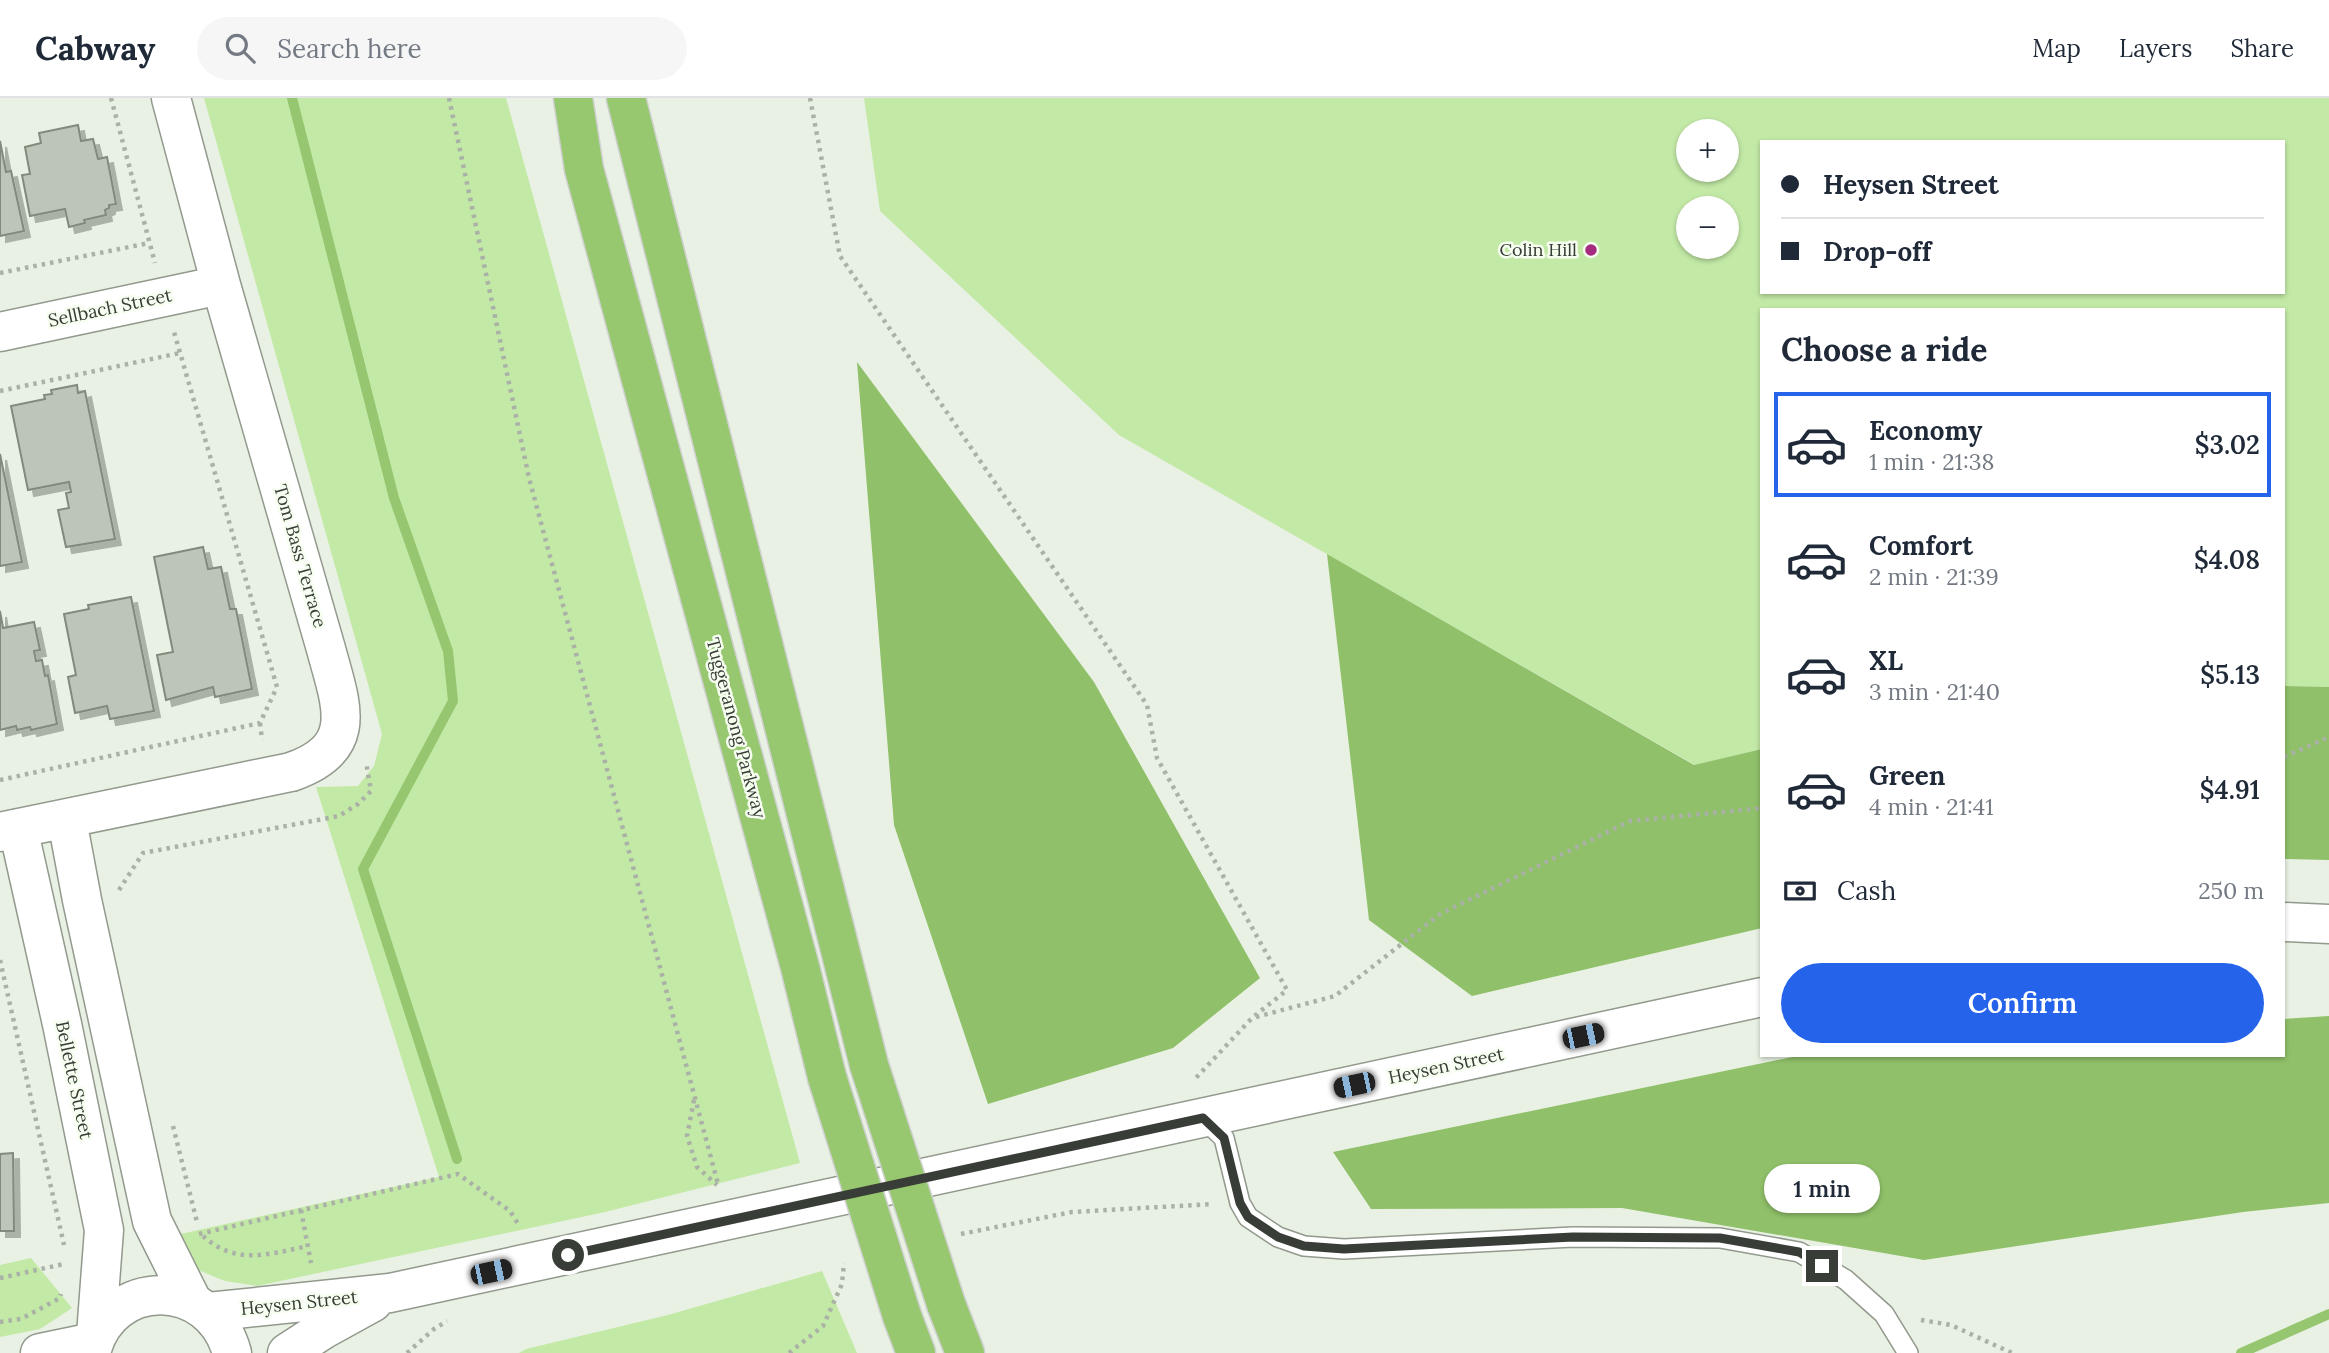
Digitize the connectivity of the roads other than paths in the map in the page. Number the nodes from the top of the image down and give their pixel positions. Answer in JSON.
{"nodes":[{"id":1,"x":171,"y":98,"type":"edge"},
{"id":2,"x":573,"y":98,"type":"edge"},
{"id":3,"x":626,"y":98,"type":"edge"},
{"id":4,"x":221,"y":285,"type":"junction"},
{"id":5,"x":0,"y":332,"type":"edge"},
{"id":6,"x":67,"y":820,"type":"junction"},
{"id":7,"x":9,"y":830,"type":"edge"},
{"id":8,"x":2285,"y":922,"type":"edge"},
{"id":9,"x":2329,"y":924,"type":"edge"},
{"id":10,"x":1760,"y":997,"type":"edge"},
{"id":11,"x":1203,"y":1118,"type":"junction"},
{"id":12,"x":390,"y":1293,"type":"junction"},
{"id":13,"x":200,"y":1307,"type":"junction"},
{"id":14,"x":93,"y":1343,"type":"edge"},
{"id":15,"x":40,"y":1353,"type":"edge"},
{"id":16,"x":232,"y":1353,"type":"edge"},
{"id":17,"x":287,"y":1353,"type":"edge"},
{"id":18,"x":916,"y":1353,"type":"edge"},
{"id":19,"x":965,"y":1353,"type":"edge"},
{"id":20,"x":1908,"y":1353,"type":"edge"}],
"edges":[{"from":1,"to":4,"type":"street","name":"Tom Bass Terrace"},
{"from":2,"to":18,"type":"highway","name":"Tuggeranong Parkway","bridge":true},
{"from":3,"to":19,"type":"highway","bridge":true},
{"from":4,"to":5,"type":"street","name":"Sellbach Street"},
{"from":4,"to":6,"type":"street","name":"Tom Bass Terrace"},
{"from":6,"to":7,"type":"street"},
{"from":6,"to":13,"type":"street"},
{"from":7,"to":14,"type":"street","name":"Bellette Street"},
{"from":8,"to":9,"type":"street"},
{"from":10,"to":11,"type":"street","name":"Heysen Street"},
{"from":11,"to":12,"type":"street","name":"Heysen Street"},
{"from":11,"to":20,"type":"lane"},
{"from":12,"to":13,"type":"street","name":"Heysen Street"},
{"from":12,"to":17,"type":"street","name":"Heysen Street"},
{"from":13,"to":14,"type":"street","name":"Heysen Street"},
{"from":13,"to":16,"type":"street","name":"Heysen Street"},
{"from":14,"to":15,"type":"street"}]}
